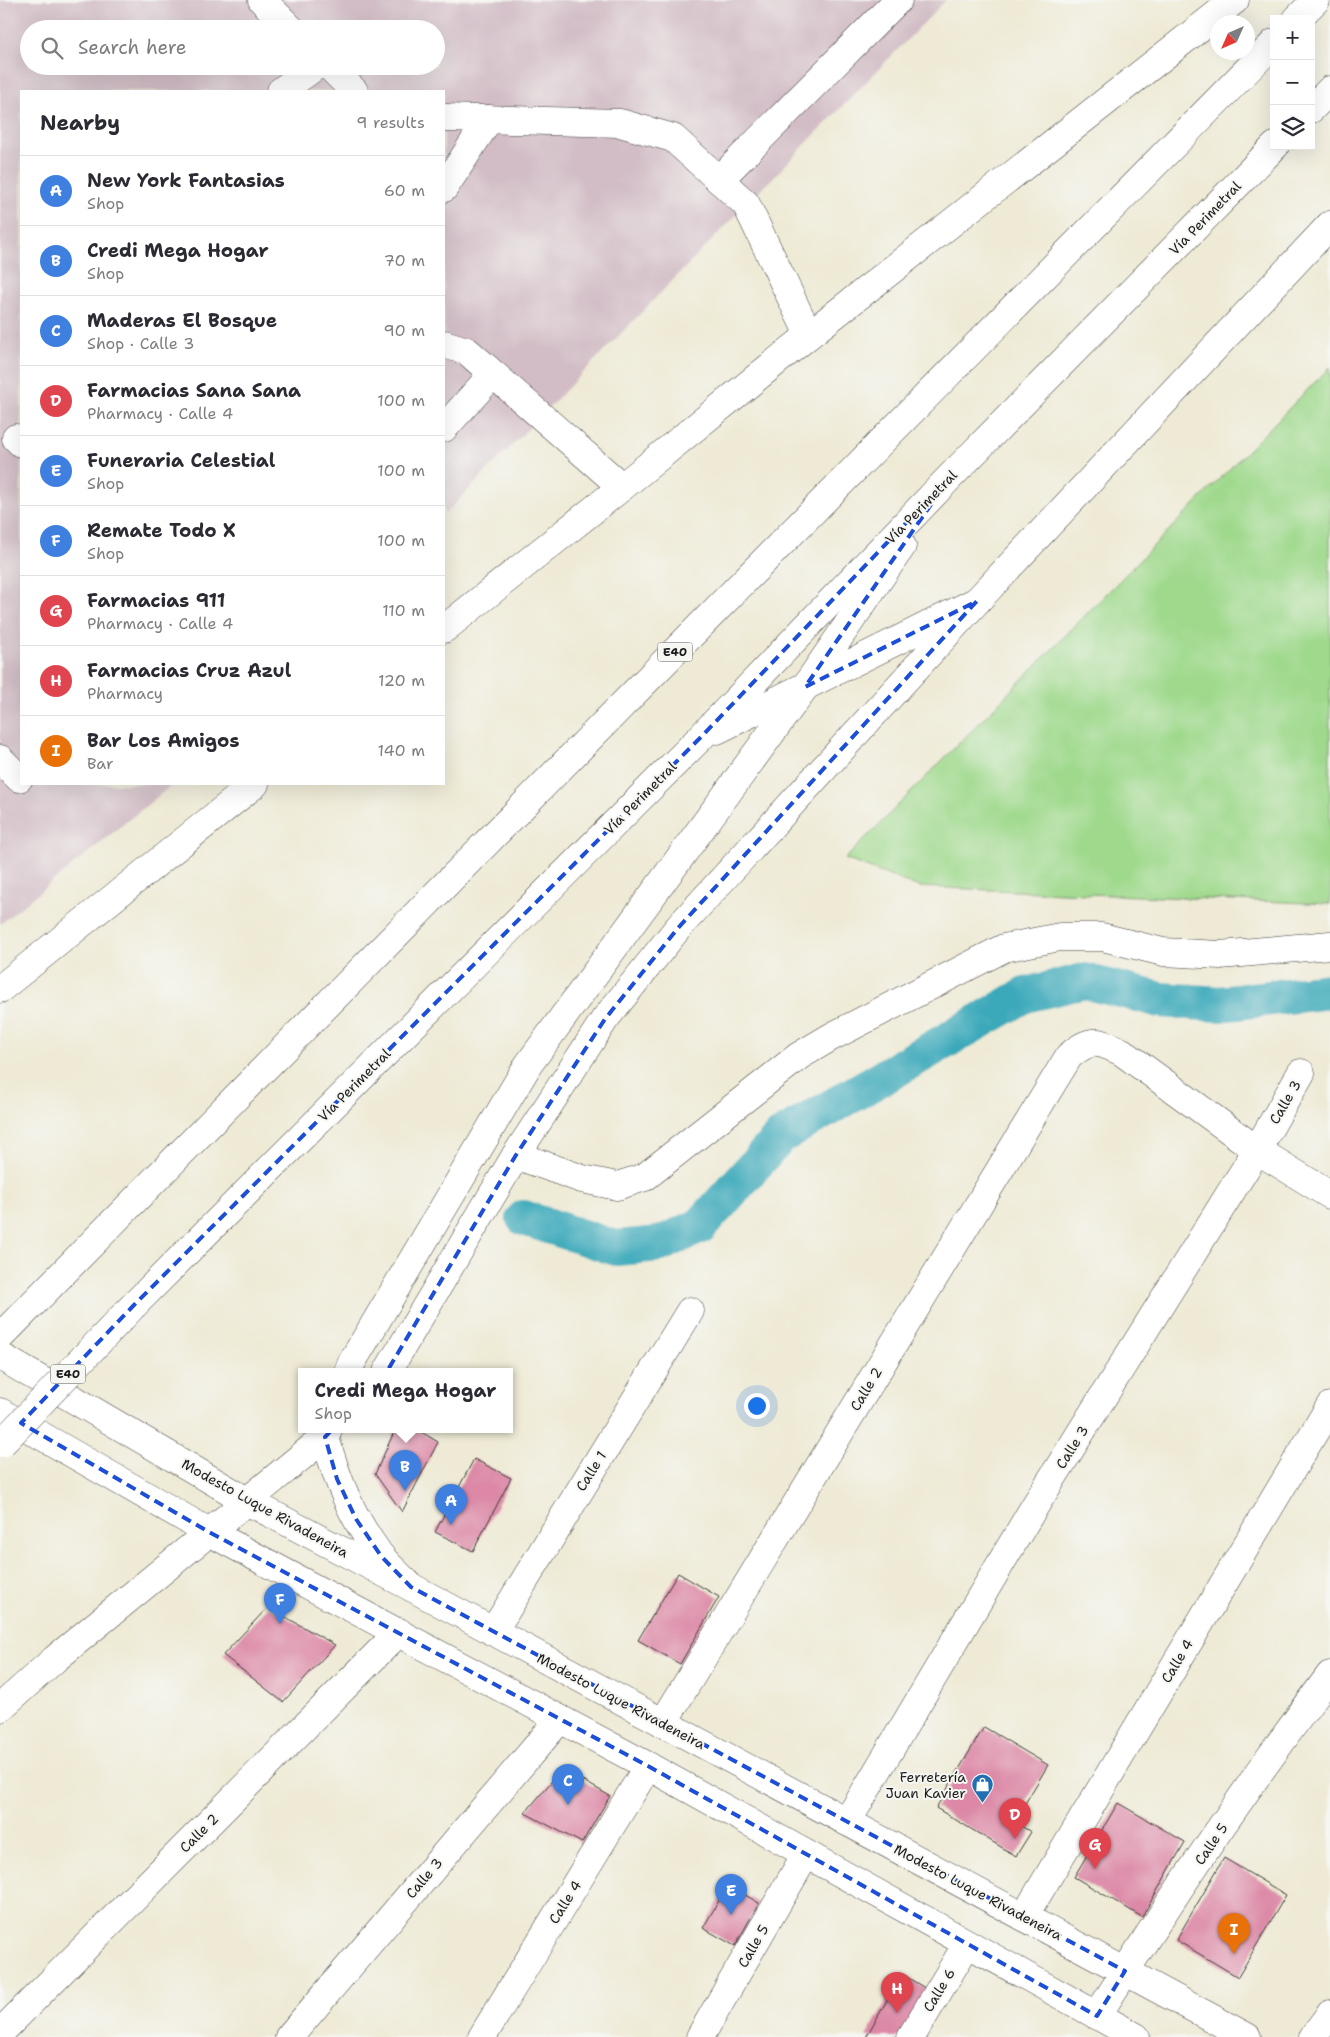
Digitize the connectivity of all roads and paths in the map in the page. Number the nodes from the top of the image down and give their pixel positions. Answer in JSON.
{"nodes":[{"id":1,"x":262,"y":0,"type":"edge"},
{"id":2,"x":898,"y":0,"type":"edge"},
{"id":3,"x":1235,"y":0,"type":"edge"},
{"id":4,"x":1316,"y":0,"type":"edge"},
{"id":5,"x":1301,"y":15,"type":"edge"},
{"id":6,"x":282,"y":20,"type":"edge"},
{"id":7,"x":1270,"y":47,"type":"edge"},
{"id":8,"x":303,"y":75,"type":"edge"},
{"id":9,"x":338,"y":75,"type":"edge"},
{"id":10,"x":282,"y":90,"type":"edge"},
{"id":11,"x":353,"y":90,"type":"edge"},
{"id":12,"x":1330,"y":90,"type":"edge"},
{"id":13,"x":1315,"y":105,"type":"edge"},
{"id":14,"x":445,"y":118,"type":"edge"},
{"id":15,"x":489,"y":119,"type":"junction"},
{"id":16,"x":1271,"y":150,"type":"edge"},
{"id":17,"x":719,"y":180,"type":"junction"},
{"id":18,"x":445,"y":186,"type":"edge"},
{"id":19,"x":1330,"y":225,"type":"edge"},
{"id":20,"x":808,"y":335,"type":"junction"},
{"id":21,"x":445,"y":344,"type":"edge"},
{"id":22,"x":493,"y":374,"type":"junction"},
{"id":23,"x":445,"y":427,"type":"edge"},
{"id":24,"x":950,"y":477,"type":"junction"},
{"id":25,"x":622,"y":487,"type":"junction"},
{"id":26,"x":977,"y":602,"type":"junction"},
{"id":27,"x":445,"y":628,"type":"edge"},
{"id":28,"x":805,"y":687,"type":"junction"},
{"id":29,"x":700,"y":738,"type":"junction"},
{"id":30,"x":0,"y":759,"type":"edge"},
{"id":31,"x":19,"y":778,"type":"dead end"},
{"id":32,"x":254,"y":785,"type":"edge"},
{"id":33,"x":1330,"y":945,"type":"edge"},
{"id":34,"x":0,"y":988,"type":"edge"},
{"id":35,"x":1302,"y":1073,"type":"dead end"},
{"id":36,"x":1257,"y":1150,"type":"junction"},
{"id":37,"x":516,"y":1156,"type":"junction"},
{"id":38,"x":1330,"y":1195,"type":"edge"},
{"id":39,"x":690,"y":1311,"type":"dead end"},
{"id":40,"x":0,"y":1337,"type":"edge"},
{"id":41,"x":0,"y":1356,"type":"edge"},
{"id":42,"x":350,"y":1368,"type":"edge"},
{"id":43,"x":389,"y":1368,"type":"edge"},
{"id":44,"x":1330,"y":1406,"type":"edge"},
{"id":45,"x":0,"y":1412,"type":"edge"},
{"id":46,"x":327,"y":1433,"type":"edge"},
{"id":47,"x":328,"y":1433,"type":"edge"},
{"id":48,"x":1,"y":1444,"type":"edge"},
{"id":49,"x":247,"y":1501,"type":"junction"},
{"id":50,"x":209,"y":1532,"type":"junction"},
{"id":51,"x":411,"y":1587,"type":"junction"},
{"id":52,"x":399,"y":1632,"type":"junction"},
{"id":53,"x":493,"y":1632,"type":"junction"},
{"id":54,"x":1330,"y":1675,"type":"edge"},
{"id":55,"x":0,"y":1708,"type":"edge"},
{"id":56,"x":560,"y":1719,"type":"junction"},
{"id":57,"x":663,"y":1723,"type":"junction"},
{"id":58,"x":648,"y":1766,"type":"junction"},
{"id":59,"x":847,"y":1822,"type":"junction"},
{"id":60,"x":806,"y":1854,"type":"junction"},
{"id":61,"x":1024,"y":1917,"type":"junction"},
{"id":62,"x":967,"y":1944,"type":"junction"},
{"id":63,"x":1125,"y":1971,"type":"junction"},
{"id":64,"x":1330,"y":2014,"type":"edge"},
{"id":65,"x":1097,"y":2016,"type":"junction"},
{"id":66,"x":0,"y":2032,"type":"edge"},
{"id":67,"x":1129,"y":2035,"type":"edge"},
{"id":68,"x":289,"y":2037,"type":"edge"},
{"id":69,"x":482,"y":2037,"type":"edge"},
{"id":70,"x":700,"y":2037,"type":"edge"},
{"id":71,"x":911,"y":2037,"type":"edge"},
{"id":72,"x":1247,"y":2037,"type":"edge"},
{"id":73,"x":1313,"y":2037,"type":"edge"}],
"edges":[{"from":1,"to":6,"type":"main road"},
{"from":2,"to":17,"type":"main road"},
{"from":3,"to":20,"type":"main road"},
{"from":4,"to":5,"type":"main road"},
{"from":7,"to":40,"type":"main road","number":"E40"},
{"from":8,"to":10,"type":"main road"},
{"from":9,"to":11,"type":"main road"},
{"from":12,"to":13,"type":"main road"},
{"from":14,"to":15,"type":"main road"},
{"from":15,"to":17,"type":"main road"},
{"from":15,"to":18,"type":"main road"},
{"from":16,"to":24,"type":"main road","name":"Vía Perimetral","number":"E40"},
{"from":17,"to":20,"type":"main road"},
{"from":19,"to":26,"type":"main road"},
{"from":20,"to":25,"type":"main road"},
{"from":21,"to":22,"type":"main road"},
{"from":22,"to":23,"type":"main road"},
{"from":22,"to":25,"type":"main road"},
{"from":24,"to":28,"type":"main road"},
{"from":24,"to":29,"type":"main road","name":"Vía Perimetral","number":"E40"},
{"from":25,"to":27,"type":"main road"},
{"from":26,"to":28,"type":"main road"},
{"from":26,"to":37,"type":"main road"},
{"from":28,"to":29,"type":"main road"},
{"from":28,"to":42,"type":"main road"},
{"from":29,"to":48,"type":"main road","name":"Vía Perimetral","number":"E40","bridge":true},
{"from":30,"to":31,"type":"main road"},
{"from":32,"to":34,"type":"main road"},
{"from":33,"to":37,"type":"main road"},
{"from":35,"to":36,"type":"main road","name":"Calle 3"},
{"from":36,"to":38,"type":"main road"},
{"from":36,"to":57,"type":"main road","name":"Calle 2"},
{"from":36,"to":59,"type":"main road","name":"Calle 3"},
{"from":37,"to":43,"type":"main road"},
{"from":39,"to":53,"type":"main road","name":"Calle 1"},
{"from":41,"to":49,"type":"main road","name":"Modesto Luque Rivadeneira"},
{"from":44,"to":61,"type":"main road","name":"Calle 4"},
{"from":45,"to":50,"type":"main road"},
{"from":46,"to":49,"type":"main road"},
{"from":47,"to":51,"type":"main road"},
{"from":49,"to":50,"type":"main road"},
{"from":49,"to":51,"type":"main road","name":"Modesto Luque Rivadeneira"},
{"from":50,"to":52,"type":"main road"},
{"from":50,"to":55,"type":"main road"},
{"from":51,"to":53,"type":"main road","name":"Modesto Luque Rivadeneira"},
{"from":52,"to":56,"type":"main road"},
{"from":52,"to":66,"type":"main road","name":"Calle 2"},
{"from":53,"to":57,"type":"main road","name":"Modesto Luque Rivadeneira"},
{"from":54,"to":63,"type":"main road","name":"Calle 5"},
{"from":56,"to":58,"type":"main road"},
{"from":56,"to":68,"type":"main road","name":"Calle 3"},
{"from":57,"to":59,"type":"main road","name":"Modesto Luque Rivadeneira"},
{"from":58,"to":60,"type":"main road"},
{"from":58,"to":69,"type":"main road","name":"Calle 4"},
{"from":59,"to":61,"type":"main road","name":"Modesto Luque Rivadeneira"},
{"from":60,"to":62,"type":"main road"},
{"from":60,"to":70,"type":"main road","name":"Calle 5"},
{"from":61,"to":63,"type":"main road","name":"Modesto Luque Rivadeneira"},
{"from":62,"to":65,"type":"main road"},
{"from":62,"to":71,"type":"main road","name":"Calle 6"},
{"from":63,"to":65,"type":"main road","name":"Calle 5"},
{"from":63,"to":72,"type":"main road","name":"Modesto Luque Rivadeneira"},
{"from":64,"to":73,"type":"main road"},
{"from":65,"to":67,"type":"main road"}]}
